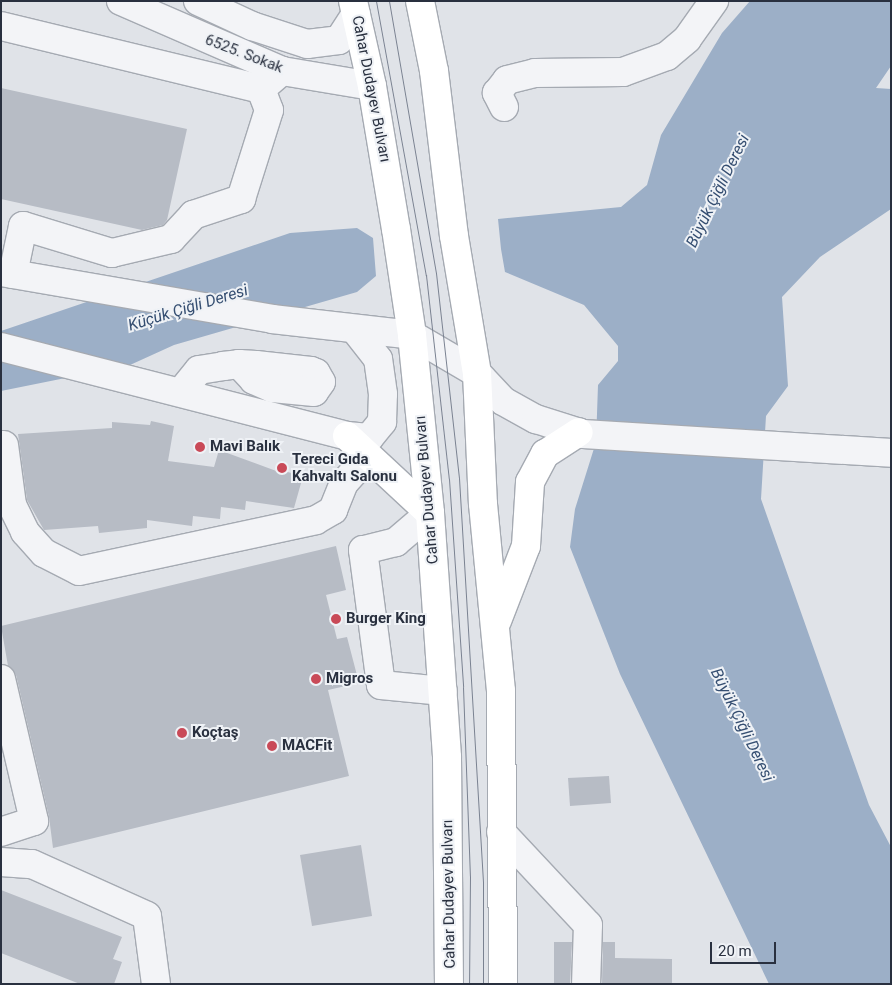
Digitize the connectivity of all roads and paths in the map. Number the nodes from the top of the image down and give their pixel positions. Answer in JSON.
{"nodes":[{"id":1,"x":121,"y":1,"type":"edge"},
{"id":2,"x":198,"y":1,"type":"edge"},
{"id":3,"x":420,"y":1,"type":"edge"},
{"id":4,"x":714,"y":1,"type":"edge"},
{"id":5,"x":355,"y":8,"type":"edge"},
{"id":6,"x":1,"y":26,"type":"edge"},
{"id":7,"x":282,"y":70,"type":"junction"},
{"id":8,"x":372,"y":86,"type":"junction"},
{"id":9,"x":260,"y":89,"type":"junction"},
{"id":10,"x":504,"y":107,"type":"dead end"},
{"id":11,"x":7,"y":273,"type":"edge"},
{"id":12,"x":356,"y":331,"type":"junction"},
{"id":13,"x":412,"y":335,"type":"junction"},
{"id":14,"x":1,"y":347,"type":"edge"},
{"id":15,"x":239,"y":364,"type":"dead end"},
{"id":16,"x":477,"y":373,"type":"junction"},
{"id":17,"x":181,"y":392,"type":"junction"},
{"id":18,"x":576,"y":432,"type":"junction"},
{"id":19,"x":347,"y":436,"type":"junction"},
{"id":20,"x":4,"y":445,"type":"dead end"},
{"id":21,"x":891,"y":453,"type":"edge"},
{"id":22,"x":368,"y":456,"type":"junction"},
{"id":23,"x":430,"y":513,"type":"junction"},
{"id":24,"x":495,"y":628,"type":"junction"},
{"id":25,"x":1,"y":679,"type":"edge"},
{"id":26,"x":442,"y":691,"type":"junction"},
{"id":27,"x":1,"y":832,"type":"edge"},
{"id":28,"x":502,"y":832,"type":"junction"},
{"id":29,"x":1,"y":862,"type":"edge"},
{"id":30,"x":156,"y":984,"type":"edge"},
{"id":31,"x":449,"y":984,"type":"edge"},
{"id":32,"x":502,"y":984,"type":"edge"},
{"id":33,"x":586,"y":984,"type":"edge"}],
"edges":[{"from":1,"to":7,"type":"street","name":"6525. Sokak"},
{"from":2,"to":5,"type":"street","name":"6525. Sokak"},
{"from":3,"to":16,"type":"main road"},
{"from":4,"to":10,"type":"street"},
{"from":5,"to":8,"type":"main road","name":"Cahar Dudayev Bulvarı"},
{"from":6,"to":9,"type":"street"},
{"from":7,"to":8,"type":"street","name":"6525. Sokak"},
{"from":7,"to":9,"type":"street"},
{"from":8,"to":13,"type":"main road","name":"Cahar Dudayev Bulvarı"},
{"from":9,"to":11,"type":"street"},
{"from":11,"to":12,"type":"street"},
{"from":12,"to":13,"type":"street"},
{"from":12,"to":19,"type":"street"},
{"from":13,"to":16,"type":"street"},
{"from":13,"to":23,"type":"main road","name":"Cahar Dudayev Bulvarı"},
{"from":14,"to":17,"type":"street"},
{"from":15,"to":17,"type":"street"},
{"from":16,"to":18,"type":"street"},
{"from":16,"to":24,"type":"main road"},
{"from":17,"to":19,"type":"street"},
{"from":18,"to":21,"type":"street"},
{"from":18,"to":24,"type":"main road"},
{"from":19,"to":22,"type":"main road"},
{"from":20,"to":22,"type":"street"},
{"from":22,"to":23,"type":"main road"},
{"from":23,"to":26,"type":"main road","name":"Cahar Dudayev Bulvarı"},
{"from":23,"to":26,"type":"street"},
{"from":24,"to":28,"type":"main road"},
{"from":25,"to":27,"type":"street"},
{"from":26,"to":31,"type":"main road","name":"Cahar Dudayev Bulvarı"},
{"from":28,"to":32,"type":"main road"},
{"from":28,"to":33,"type":"street"},
{"from":29,"to":30,"type":"street"}]}
